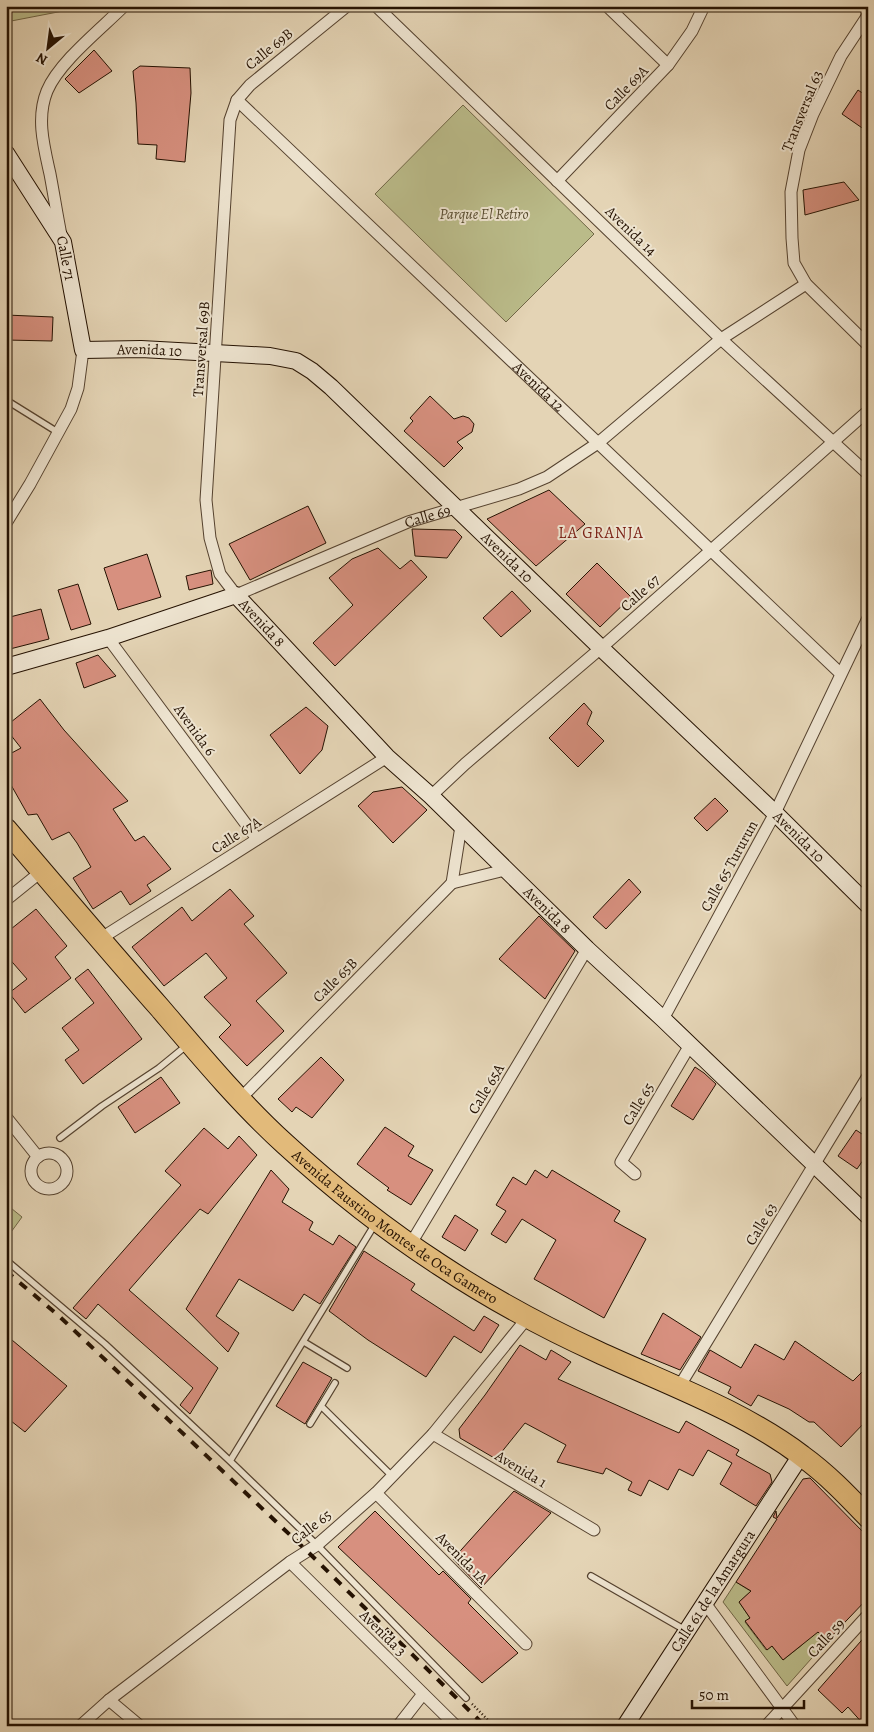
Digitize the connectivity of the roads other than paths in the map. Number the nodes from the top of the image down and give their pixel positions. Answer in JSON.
{"nodes":[{"id":1,"x":124,"y":6,"type":"edge"},
{"id":2,"x":347,"y":6,"type":"edge"},
{"id":3,"x":376,"y":6,"type":"edge"},
{"id":4,"x":607,"y":6,"type":"edge"},
{"id":5,"x":704,"y":6,"type":"edge"},
{"id":6,"x":868,"y":15,"type":"edge"},
{"id":7,"x":668,"y":65,"type":"junction"},
{"id":8,"x":237,"y":100,"type":"junction"},
{"id":9,"x":6,"y":153,"type":"edge"},
{"id":10,"x":557,"y":181,"type":"junction"},
{"id":11,"x":63,"y":242,"type":"junction"},
{"id":12,"x":806,"y":284,"type":"junction"},
{"id":13,"x":721,"y":340,"type":"junction"},
{"id":14,"x":868,"y":345,"type":"edge"},
{"id":15,"x":83,"y":350,"type":"junction"},
{"id":16,"x":216,"y":353,"type":"junction"},
{"id":17,"x":6,"y":400,"type":"edge"},
{"id":18,"x":868,"y":411,"type":"edge"},
{"id":19,"x":60,"y":433,"type":"junction"},
{"id":20,"x":598,"y":443,"type":"junction"},
{"id":21,"x":833,"y":443,"type":"junction"},
{"id":22,"x":868,"y":474,"type":"edge"},
{"id":23,"x":456,"y":508,"type":"junction"},
{"id":24,"x":6,"y":523,"type":"edge"},
{"id":25,"x":711,"y":549,"type":"junction"},
{"id":26,"x":236,"y":595,"type":"junction"},
{"id":27,"x":868,"y":618,"type":"edge"},
{"id":28,"x":108,"y":638,"type":"junction"},
{"id":29,"x":600,"y":648,"type":"junction"},
{"id":30,"x":6,"y":667,"type":"edge"},
{"id":31,"x":840,"y":673,"type":"junction"},
{"id":32,"x":387,"y":757,"type":"junction"},
{"id":33,"x":431,"y":796,"type":"junction"},
{"id":34,"x":775,"y":813,"type":"junction"},
{"id":35,"x":461,"y":826,"type":"junction"},
{"id":36,"x":6,"y":829,"type":"edge"},
{"id":37,"x":257,"y":840,"type":"junction"},
{"id":38,"x":505,"y":870,"type":"junction"},
{"id":39,"x":42,"y":871,"type":"junction"},
{"id":40,"x":452,"y":883,"type":"junction"},
{"id":41,"x":6,"y":900,"type":"edge"},
{"id":42,"x":868,"y":905,"type":"edge"},
{"id":43,"x":100,"y":939,"type":"junction"},
{"id":44,"x":587,"y":949,"type":"junction"},
{"id":45,"x":663,"y":1019,"type":"junction"},
{"id":46,"x":190,"y":1043,"type":"junction"},
{"id":47,"x":690,"y":1045,"type":"junction"},
{"id":48,"x":868,"y":1076,"type":"edge"},
{"id":49,"x":240,"y":1099,"type":"junction"},
{"id":50,"x":6,"y":1117,"type":"edge"},
{"id":51,"x":60,"y":1138,"type":"dead end"},
{"id":52,"x":38,"y":1157,"type":"dead end"},
{"id":53,"x":814,"y":1165,"type":"junction"},
{"id":54,"x":635,"y":1174,"type":"dead end"},
{"id":55,"x":868,"y":1216,"type":"edge"},
{"id":56,"x":378,"y":1220,"type":"junction"},
{"id":57,"x":410,"y":1245,"type":"junction"},
{"id":58,"x":6,"y":1260,"type":"edge"},
{"id":59,"x":528,"y":1317,"type":"junction"},
{"id":60,"x":304,"y":1342,"type":"junction"},
{"id":61,"x":347,"y":1368,"type":"dead end"},
{"id":62,"x":334,"y":1383,"type":"dead end"},
{"id":63,"x":679,"y":1387,"type":"junction"},
{"id":64,"x":321,"y":1406,"type":"junction"},
{"id":65,"x":310,"y":1424,"type":"dead end"},
{"id":66,"x":433,"y":1434,"type":"junction"},
{"id":67,"x":801,"y":1454,"type":"junction"},
{"id":68,"x":230,"y":1461,"type":"junction"},
{"id":69,"x":392,"y":1476,"type":"junction"},
{"id":70,"x":376,"y":1493,"type":"junction"},
{"id":71,"x":868,"y":1518,"type":"edge"},
{"id":72,"x":594,"y":1530,"type":"dead end"},
{"id":73,"x":316,"y":1545,"type":"junction"},
{"id":74,"x":290,"y":1562,"type":"junction"},
{"id":75,"x":591,"y":1576,"type":"dead end"},
{"id":76,"x":705,"y":1603,"type":"junction"},
{"id":77,"x":868,"y":1615,"type":"edge"},
{"id":78,"x":687,"y":1631,"type":"junction"},
{"id":79,"x":526,"y":1644,"type":"dead end"},
{"id":80,"x":423,"y":1694,"type":"junction"},
{"id":81,"x":466,"y":1698,"type":"road end"},
{"id":82,"x":110,"y":1700,"type":"junction"},
{"id":83,"x":782,"y":1708,"type":"junction"},
{"id":84,"x":80,"y":1726,"type":"edge"},
{"id":85,"x":140,"y":1726,"type":"edge"},
{"id":86,"x":398,"y":1726,"type":"edge"},
{"id":87,"x":456,"y":1726,"type":"edge"},
{"id":88,"x":625,"y":1726,"type":"edge"},
{"id":89,"x":766,"y":1726,"type":"edge"},
{"id":90,"x":795,"y":1726,"type":"edge"}],
"edges":[{"from":1,"to":11,"type":"street","name":"Calle 71"},
{"from":2,"to":8,"type":"street","name":"Calle 69B"},
{"from":3,"to":10,"type":"street","name":"Avenida 14"},
{"from":4,"to":7,"type":"street"},
{"from":5,"to":7,"type":"street","name":"Calle 69A"},
{"from":6,"to":12,"type":"street","name":"Transversal 63"},
{"from":7,"to":10,"type":"street","name":"Calle 69A"},
{"from":8,"to":16,"type":"street","name":"Transversal 69B"},
{"from":8,"to":20,"type":"street","name":"Avenida 12"},
{"from":9,"to":11,"type":"street"},
{"from":10,"to":13,"type":"street","name":"Avenida 14"},
{"from":11,"to":15,"type":"street","name":"Calle 71"},
{"from":12,"to":13,"type":"street","name":"Calle 69"},
{"from":12,"to":14,"type":"street","name":"Transversal 63"},
{"from":13,"to":20,"type":"street","name":"Calle 69"},
{"from":13,"to":21,"type":"street","name":"Avenida 14"},
{"from":15,"to":16,"type":"street","name":"Avenida 10"},
{"from":15,"to":19,"type":"street","name":"Calle 71"},
{"from":16,"to":23,"type":"street","name":"Avenida 10"},
{"from":16,"to":26,"type":"street","name":"Transversal 69B"},
{"from":17,"to":19,"type":"lane"},
{"from":18,"to":21,"type":"street","name":"Calle 67"},
{"from":19,"to":24,"type":"street","name":"Calle 71"},
{"from":20,"to":23,"type":"street","name":"Calle 69"},
{"from":20,"to":25,"type":"street","name":"Avenida 12"},
{"from":21,"to":22,"type":"street","name":"Avenida 14"},
{"from":21,"to":25,"type":"street","name":"Calle 67"},
{"from":23,"to":26,"type":"street","name":"Calle 69"},
{"from":23,"to":29,"type":"street","name":"Avenida 10"},
{"from":25,"to":29,"type":"street","name":"Calle 67"},
{"from":25,"to":31,"type":"street","name":"Avenida 12"},
{"from":26,"to":28,"type":"street","name":"Calle 69"},
{"from":26,"to":32,"type":"street","name":"Avenida 8"},
{"from":27,"to":31,"type":"street","name":"Calle 65 Tururun"},
{"from":28,"to":30,"type":"street","name":"Calle 69"},
{"from":28,"to":37,"type":"street","name":"Avenida 6"},
{"from":29,"to":33,"type":"street","name":"Calle 67"},
{"from":29,"to":34,"type":"street","name":"Avenida 10"},
{"from":31,"to":34,"type":"street","name":"Calle 65 Tururun"},
{"from":32,"to":33,"type":"street","name":"Avenida 8"},
{"from":32,"to":37,"type":"street","name":"Calle 67A"},
{"from":33,"to":35,"type":"street","name":"Avenida 8"},
{"from":34,"to":42,"type":"street","name":"Avenida 10"},
{"from":34,"to":45,"type":"street","name":"Calle 65 Tururun"},
{"from":35,"to":38,"type":"street","name":"Avenida 8"},
{"from":35,"to":40,"type":"street"},
{"from":36,"to":39,"type":"highway","name":"Avenida Faustino Montes de Oca Gamero"},
{"from":37,"to":43,"type":"street","name":"Calle 67A"},
{"from":38,"to":40,"type":"street"},
{"from":38,"to":44,"type":"street","name":"Avenida 8"},
{"from":39,"to":41,"type":"street"},
{"from":39,"to":43,"type":"highway","name":"Avenida Faustino Montes de Oca Gamero"},
{"from":40,"to":49,"type":"street","name":"Calle 65B"},
{"from":43,"to":46,"type":"highway","name":"Avenida Faustino Montes de Oca Gamero"},
{"from":44,"to":45,"type":"street","name":"Avenida 8"},
{"from":44,"to":57,"type":"street","name":"Calle 65A"},
{"from":45,"to":47,"type":"street","name":"Avenida 8"},
{"from":46,"to":49,"type":"highway","name":"Avenida Faustino Montes de Oca Gamero"},
{"from":46,"to":51,"type":"lane"},
{"from":47,"to":53,"type":"street","name":"Avenida 8"},
{"from":47,"to":54,"type":"street","name":"Calle 65"},
{"from":48,"to":53,"type":"street","name":"Calle 63"},
{"from":49,"to":56,"type":"highway","name":"Avenida Faustino Montes de Oca Gamero"},
{"from":50,"to":52,"type":"street"},
{"from":53,"to":55,"type":"street","name":"Avenida 8"},
{"from":53,"to":63,"type":"street","name":"Calle 63"},
{"from":56,"to":57,"type":"highway","name":"Avenida Faustino Montes de Oca Gamero"},
{"from":56,"to":60,"type":"lane"},
{"from":57,"to":59,"type":"highway","name":"Avenida Faustino Montes de Oca Gamero"},
{"from":58,"to":68,"type":"lane"},
{"from":59,"to":63,"type":"highway","name":"Avenida Faustino Montes de Oca Gamero"},
{"from":59,"to":66,"type":"street","name":"Calle 65"},
{"from":60,"to":61,"type":"lane"},
{"from":60,"to":68,"type":"lane"},
{"from":62,"to":64,"type":"lane"},
{"from":63,"to":67,"type":"highway","name":"Avenida Faustino Montes de Oca Gamero"},
{"from":64,"to":65,"type":"lane"},
{"from":64,"to":69,"type":"lane"},
{"from":66,"to":69,"type":"street","name":"Calle 65"},
{"from":66,"to":72,"type":"street","name":"Avenida 1"},
{"from":67,"to":71,"type":"highway","name":"Avenida Faustino Montes de Oca Gamero"},
{"from":67,"to":76,"type":"street","name":"Calle 61 de la Amargura"},
{"from":68,"to":73,"type":"lane"},
{"from":69,"to":70,"type":"street","name":"Calle 65"},
{"from":70,"to":73,"type":"street","name":"Calle 65"},
{"from":70,"to":79,"type":"street","name":"Avenida 1A"},
{"from":73,"to":74,"type":"street","name":"Calle 65"},
{"from":73,"to":81,"type":"lane"},
{"from":74,"to":80,"type":"street","name":"Avenida 3"},
{"from":74,"to":82,"type":"street","name":"Calle 65"},
{"from":75,"to":78,"type":"lane"},
{"from":76,"to":78,"type":"street","name":"Calle 61 de la Amargura"},
{"from":76,"to":83,"type":"street"},
{"from":77,"to":83,"type":"street","name":"Calle 59"},
{"from":78,"to":88,"type":"street","name":"Calle 61 de la Amargura"},
{"from":80,"to":86,"type":"street"},
{"from":80,"to":87,"type":"street","name":"Avenida 3"},
{"from":82,"to":84,"type":"street","name":"Calle 65"},
{"from":82,"to":85,"type":"street"},
{"from":83,"to":89,"type":"street","name":"Calle 59"},
{"from":83,"to":90,"type":"street"}]}
